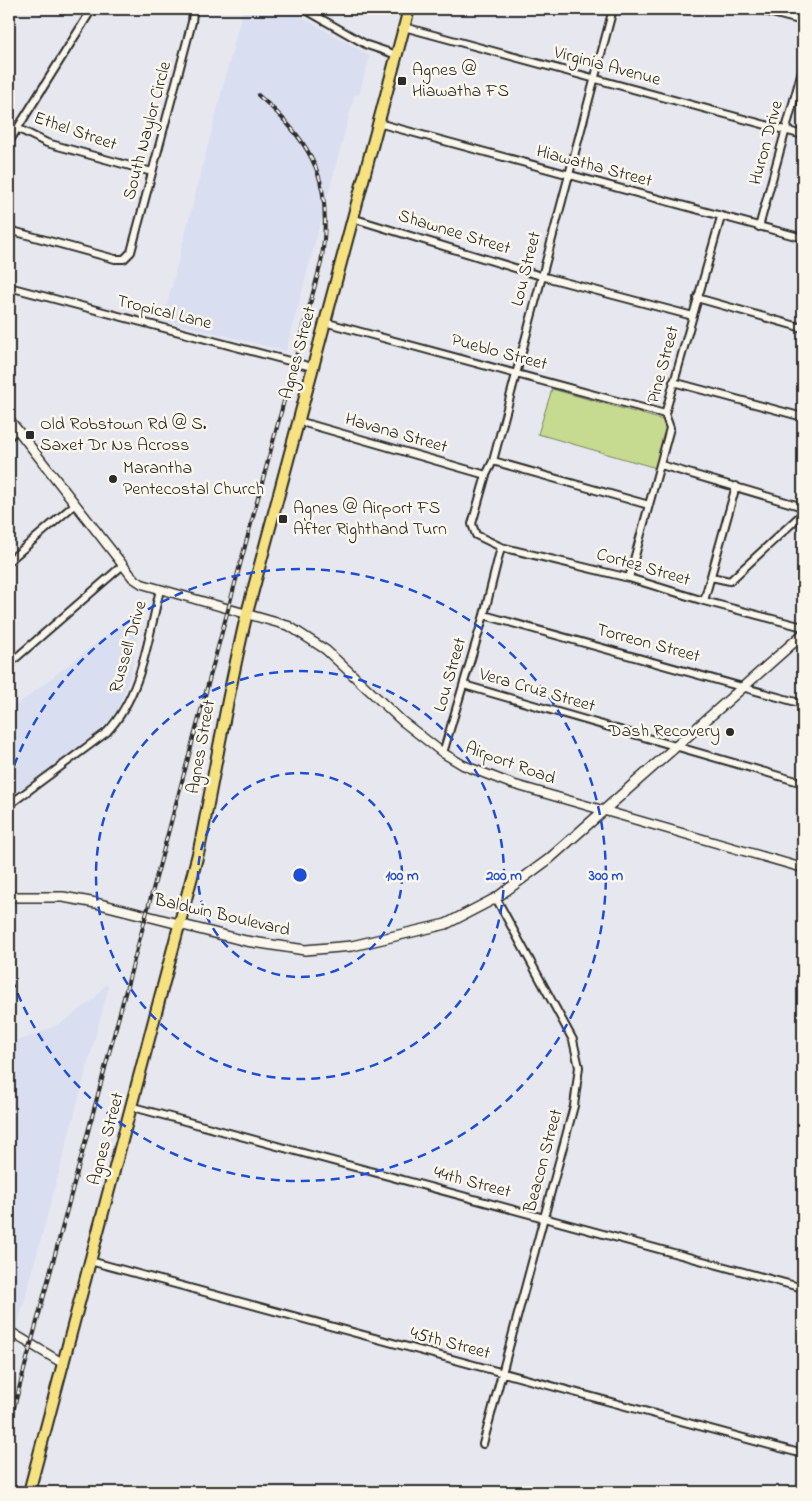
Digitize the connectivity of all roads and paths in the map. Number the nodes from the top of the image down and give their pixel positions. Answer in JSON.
{"nodes":[{"id":1,"x":92,"y":9,"type":"edge"},
{"id":2,"x":189,"y":9,"type":"edge"},
{"id":3,"x":304,"y":9,"type":"edge"},
{"id":4,"x":409,"y":9,"type":"edge"},
{"id":5,"x":613,"y":9,"type":"edge"},
{"id":6,"x":757,"y":9,"type":"edge"},
{"id":7,"x":803,"y":20,"type":"edge"},
{"id":8,"x":404,"y":27,"type":"junction"},
{"id":9,"x":397,"y":55,"type":"junction"},
{"id":10,"x":803,"y":66,"type":"edge"},
{"id":11,"x":594,"y":80,"type":"junction"},
{"id":12,"x":378,"y":123,"type":"junction"},
{"id":13,"x":17,"y":128,"type":"junction"},
{"id":14,"x":786,"y":130,"type":"junction"},
{"id":15,"x":803,"y":135,"type":"edge"},
{"id":16,"x":9,"y":142,"type":"edge"},
{"id":17,"x":152,"y":172,"type":"junction"},
{"id":18,"x":567,"y":176,"type":"junction"},
{"id":19,"x":721,"y":217,"type":"junction"},
{"id":20,"x":352,"y":218,"type":"junction"},
{"id":21,"x":759,"y":227,"type":"junction"},
{"id":22,"x":10,"y":231,"type":"edge"},
{"id":23,"x":803,"y":238,"type":"edge"},
{"id":24,"x":9,"y":241,"type":"edge"},
{"id":25,"x":541,"y":276,"type":"junction"},
{"id":26,"x":9,"y":287,"type":"edge"},
{"id":27,"x":697,"y":298,"type":"junction"},
{"id":28,"x":693,"y":316,"type":"junction"},
{"id":29,"x":324,"y":322,"type":"junction"},
{"id":30,"x":803,"y":328,"type":"edge"},
{"id":31,"x":312,"y":366,"type":"junction"},
{"id":32,"x":517,"y":373,"type":"junction"},
{"id":33,"x":673,"y":382,"type":"junction"},
{"id":34,"x":664,"y":414,"type":"junction"},
{"id":35,"x":803,"y":417,"type":"edge"},
{"id":36,"x":9,"y":419,"type":"edge"},
{"id":37,"x":298,"y":421,"type":"junction"},
{"id":38,"x":17,"y":429,"type":"junction"},
{"id":39,"x":9,"y":437,"type":"edge"},
{"id":40,"x":493,"y":461,"type":"junction"},
{"id":41,"x":661,"y":465,"type":"junction"},
{"id":42,"x":486,"y":475,"type":"junction"},
{"id":43,"x":736,"y":486,"type":"junction"},
{"id":44,"x":74,"y":505,"type":"junction"},
{"id":45,"x":649,"y":506,"type":"junction"},
{"id":46,"x":803,"y":507,"type":"edge"},
{"id":47,"x":803,"y":513,"type":"edge"},
{"id":48,"x":476,"y":536,"type":"joint"},
{"id":49,"x":501,"y":547,"type":"junction"},
{"id":50,"x":9,"y":561,"type":"edge"},
{"id":51,"x":123,"y":565,"type":"junction"},
{"id":52,"x":711,"y":577,"type":"junction"},
{"id":53,"x":629,"y":578,"type":"junction"},
{"id":54,"x":160,"y":590,"type":"junction"},
{"id":55,"x":704,"y":602,"type":"junction"},
{"id":56,"x":247,"y":612,"type":"junction"},
{"id":57,"x":484,"y":614,"type":"junction"},
{"id":58,"x":803,"y":627,"type":"edge"},
{"id":59,"x":803,"y":634,"type":"edge"},
{"id":60,"x":9,"y":664,"type":"edge"},
{"id":61,"x":464,"y":685,"type":"junction"},
{"id":62,"x":743,"y":686,"type":"junction"},
{"id":63,"x":803,"y":704,"type":"edge"},
{"id":64,"x":674,"y":747,"type":"junction"},
{"id":65,"x":443,"y":753,"type":"junction"},
{"id":66,"x":803,"y":783,"type":"edge"},
{"id":67,"x":9,"y":805,"type":"edge"},
{"id":68,"x":604,"y":810,"type":"junction"},
{"id":69,"x":803,"y":868,"type":"edge"},
{"id":70,"x":9,"y":897,"type":"edge"},
{"id":71,"x":496,"y":898,"type":"junction"},
{"id":72,"x":180,"y":925,"type":"junction"},
{"id":73,"x":133,"y":1107,"type":"junction"},
{"id":74,"x":544,"y":1219,"type":"junction"},
{"id":75,"x":90,"y":1261,"type":"junction"},
{"id":76,"x":803,"y":1288,"type":"edge"},
{"id":77,"x":9,"y":1332,"type":"edge"},
{"id":78,"x":64,"y":1364,"type":"junction"},
{"id":79,"x":500,"y":1374,"type":"junction"},
{"id":80,"x":483,"y":1444,"type":"dead end"},
{"id":81,"x":803,"y":1454,"type":"edge"},
{"id":82,"x":29,"y":1492,"type":"edge"}],
"edges":[{"from":1,"to":13,"type":"street"},
{"from":2,"to":17,"type":"street","name":"South Naylor Circle"},
{"from":3,"to":9,"type":"street"},
{"from":4,"to":8,"type":"main road","name":"Agnes Street"},
{"from":5,"to":11,"type":"street","name":"Lou Street"},
{"from":6,"to":7,"type":"street"},
{"from":8,"to":9,"type":"main road","name":"Agnes Street"},
{"from":8,"to":11,"type":"street","name":"Virginia Avenue"},
{"from":9,"to":12,"type":"main road","name":"Agnes Street"},
{"from":10,"to":14,"type":"street","name":"Huron Drive"},
{"from":11,"to":14,"type":"street","name":"Virginia Avenue"},
{"from":11,"to":18,"type":"street","name":"Lou Street"},
{"from":12,"to":18,"type":"street","name":"Hiawatha Street"},
{"from":12,"to":20,"type":"main road","name":"Agnes Street"},
{"from":13,"to":16,"type":"street"},
{"from":13,"to":17,"type":"street","name":"Ethel Street"},
{"from":14,"to":15,"type":"street","name":"Virginia Avenue"},
{"from":14,"to":21,"type":"street","name":"Huron Drive"},
{"from":17,"to":22,"type":"street","name":"South Naylor Circle"},
{"from":18,"to":19,"type":"street","name":"Hiawatha Street"},
{"from":18,"to":25,"type":"street","name":"Lou Street"},
{"from":19,"to":21,"type":"street","name":"Hiawatha Street"},
{"from":19,"to":27,"type":"street","name":"Pine Street"},
{"from":20,"to":25,"type":"street","name":"Shawnee Street"},
{"from":20,"to":29,"type":"main road","name":"Agnes Street"},
{"from":21,"to":23,"type":"street","name":"Hiawatha Street"},
{"from":22,"to":24,"type":"street"},
{"from":25,"to":28,"type":"street","name":"Shawnee Street"},
{"from":25,"to":32,"type":"street","name":"Lou Street"},
{"from":26,"to":31,"type":"street","name":"Tropical Lane"},
{"from":27,"to":28,"type":"street","name":"Pine Street"},
{"from":27,"to":30,"type":"street"},
{"from":28,"to":33,"type":"street","name":"Pine Street"},
{"from":29,"to":31,"type":"main road","name":"Agnes Street"},
{"from":29,"to":32,"type":"street","name":"Pueblo Street"},
{"from":31,"to":37,"type":"main road","name":"Agnes Street"},
{"from":32,"to":34,"type":"street","name":"Pueblo Street"},
{"from":32,"to":40,"type":"street","name":"Lou Street"},
{"from":33,"to":34,"type":"street","name":"Pine Street"},
{"from":33,"to":35,"type":"street"},
{"from":34,"to":41,"type":"street","name":"Pine Street"},
{"from":36,"to":38,"type":"street","name":"Airport Road"},
{"from":37,"to":42,"type":"street","name":"Havana Street"},
{"from":37,"to":56,"type":"main road","name":"Agnes Street"},
{"from":38,"to":39,"type":"street"},
{"from":38,"to":44,"type":"street","name":"Airport Road"},
{"from":40,"to":42,"type":"street","name":"Lou Street"},
{"from":40,"to":45,"type":"street"},
{"from":41,"to":43,"type":"street"},
{"from":41,"to":45,"type":"street","name":"Pine Street"},
{"from":42,"to":48,"type":"street","name":"Lou Street"},
{"from":43,"to":46,"type":"street"},
{"from":43,"to":52,"type":"street"},
{"from":44,"to":50,"type":"street"},
{"from":44,"to":51,"type":"street","name":"Airport Road"},
{"from":45,"to":53,"type":"street","name":"Pine Street"},
{"from":47,"to":52,"type":"street"},
{"from":48,"to":49,"type":"street","name":"Cortez Street"},
{"from":49,"to":53,"type":"street","name":"Cortez Street"},
{"from":49,"to":57,"type":"street","name":"Lou Street"},
{"from":51,"to":54,"type":"street","name":"Airport Road"},
{"from":51,"to":60,"type":"street"},
{"from":52,"to":55,"type":"street"},
{"from":53,"to":55,"type":"street","name":"Cortez Street"},
{"from":54,"to":56,"type":"street","name":"Airport Road"},
{"from":54,"to":67,"type":"street","name":"Russell Drive"},
{"from":55,"to":58,"type":"street","name":"Cortez Street"},
{"from":56,"to":65,"type":"street","name":"Airport Road"},
{"from":56,"to":72,"type":"main road","name":"Agnes Street"},
{"from":57,"to":61,"type":"street","name":"Lou Street"},
{"from":57,"to":62,"type":"street","name":"Torreon Street"},
{"from":59,"to":62,"type":"main road","name":"Baldwin Boulevard"},
{"from":61,"to":64,"type":"street","name":"Vera Cruz Street"},
{"from":61,"to":65,"type":"street","name":"Lou Street"},
{"from":62,"to":63,"type":"street","name":"Torreon Street"},
{"from":62,"to":64,"type":"main road","name":"Baldwin Boulevard"},
{"from":64,"to":66,"type":"street","name":"Vera Cruz Street"},
{"from":64,"to":68,"type":"main road","name":"Baldwin Boulevard"},
{"from":65,"to":68,"type":"street","name":"Airport Road"},
{"from":68,"to":69,"type":"street","name":"Airport Road"},
{"from":68,"to":71,"type":"main road","name":"Baldwin Boulevard"},
{"from":70,"to":72,"type":"main road","name":"Baldwin Boulevard"},
{"from":71,"to":72,"type":"main road","name":"Baldwin Boulevard"},
{"from":71,"to":74,"type":"street","name":"Beacon Street"},
{"from":72,"to":73,"type":"main road","name":"Agnes Street"},
{"from":73,"to":74,"type":"street","name":"44th Street"},
{"from":73,"to":75,"type":"main road","name":"Agnes Street"},
{"from":74,"to":76,"type":"street","name":"44th Street"},
{"from":74,"to":79,"type":"street","name":"Beacon Street"},
{"from":75,"to":78,"type":"main road","name":"Agnes Street"},
{"from":75,"to":79,"type":"street","name":"45th Street"},
{"from":77,"to":78,"type":"street"},
{"from":78,"to":82,"type":"main road","name":"Agnes Street"},
{"from":79,"to":80,"type":"street","name":"Beacon Street"},
{"from":79,"to":81,"type":"street","name":"45th Street"}]}
